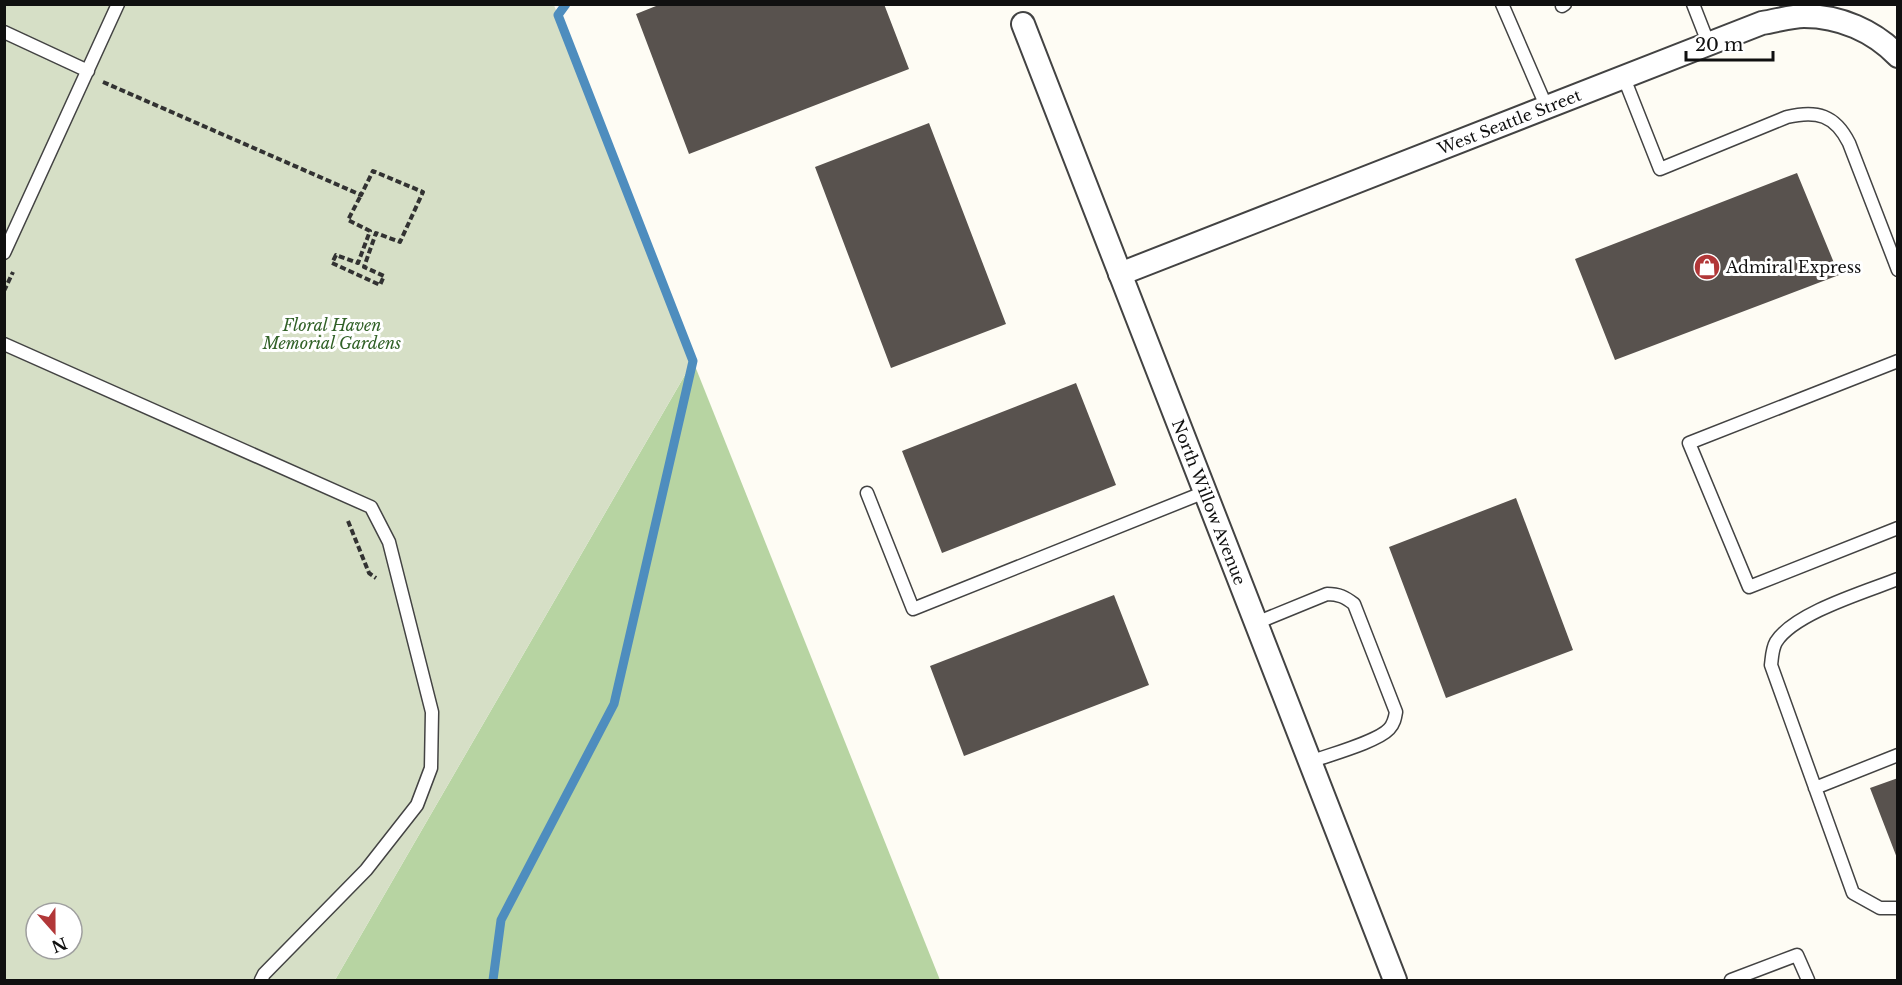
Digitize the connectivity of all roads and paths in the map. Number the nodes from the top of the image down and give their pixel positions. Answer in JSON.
{"nodes":[{"id":1,"x":118,"y":4,"type":"edge"},
{"id":2,"x":1502,"y":4,"type":"edge"},
{"id":3,"x":1693,"y":4,"type":"edge"},
{"id":4,"x":1023,"y":24,"type":"dead end"},
{"id":5,"x":4,"y":32,"type":"edge"},
{"id":6,"x":1709,"y":45,"type":"junction"},
{"id":7,"x":1898,"y":56,"type":"edge"},
{"id":8,"x":88,"y":70,"type":"junction"},
{"id":9,"x":1624,"y":78,"type":"junction"},
{"id":10,"x":100,"y":80,"type":"dead end"},
{"id":11,"x":1547,"y":108,"type":"junction"},
{"id":12,"x":361,"y":195,"type":"junction"},
{"id":13,"x":4,"y":253,"type":"edge"},
{"id":14,"x":1898,"y":270,"type":"edge"},
{"id":15,"x":1120,"y":274,"type":"junction"},
{"id":16,"x":4,"y":344,"type":"edge"},
{"id":17,"x":1898,"y":361,"type":"edge"},
{"id":18,"x":1205,"y":492,"type":"junction"},
{"id":19,"x":867,"y":493,"type":"dead end"},
{"id":20,"x":347,"y":518,"type":"dead end"},
{"id":21,"x":1898,"y":528,"type":"edge"},
{"id":22,"x":377,"y":579,"type":"dead end"},
{"id":23,"x":1898,"y":579,"type":"edge"},
{"id":24,"x":1256,"y":623,"type":"junction"},
{"id":25,"x":1898,"y":755,"type":"edge"},
{"id":26,"x":1310,"y":762,"type":"junction"},
{"id":27,"x":1815,"y":788,"type":"junction"},
{"id":28,"x":1898,"y":908,"type":"edge"},
{"id":29,"x":261,"y":981,"type":"edge"},
{"id":30,"x":1395,"y":981,"type":"edge"},
{"id":31,"x":1731,"y":981,"type":"edge"},
{"id":32,"x":1808,"y":981,"type":"edge"}],
"edges":[{"from":1,"to":8,"type":"lane"},
{"from":2,"to":11,"type":"lane"},
{"from":3,"to":6,"type":"lane"},
{"from":4,"to":15,"type":"street","name":"North Willow Avenue"},
{"from":5,"to":8,"type":"lane"},
{"from":6,"to":7,"type":"street","name":"West Seattle Street"},
{"from":6,"to":9,"type":"street","name":"West Seattle Street"},
{"from":8,"to":13,"type":"lane"},
{"from":9,"to":11,"type":"street","name":"West Seattle Street"},
{"from":9,"to":14,"type":"lane"},
{"from":10,"to":12,"type":"path"},
{"from":11,"to":15,"type":"street","name":"West Seattle Street"},
{"from":12,"to":12,"type":"path"},
{"from":15,"to":18,"type":"street","name":"North Willow Avenue"},
{"from":16,"to":29,"type":"lane"},
{"from":17,"to":21,"type":"lane"},
{"from":18,"to":19,"type":"lane"},
{"from":18,"to":24,"type":"street","name":"North Willow Avenue"},
{"from":20,"to":22,"type":"path"},
{"from":23,"to":27,"type":"lane"},
{"from":24,"to":26,"type":"street","name":"North Willow Avenue"},
{"from":24,"to":26,"type":"lane"},
{"from":25,"to":27,"type":"lane"},
{"from":26,"to":30,"type":"street","name":"North Willow Avenue"},
{"from":27,"to":28,"type":"lane"},
{"from":31,"to":32,"type":"lane"}]}
